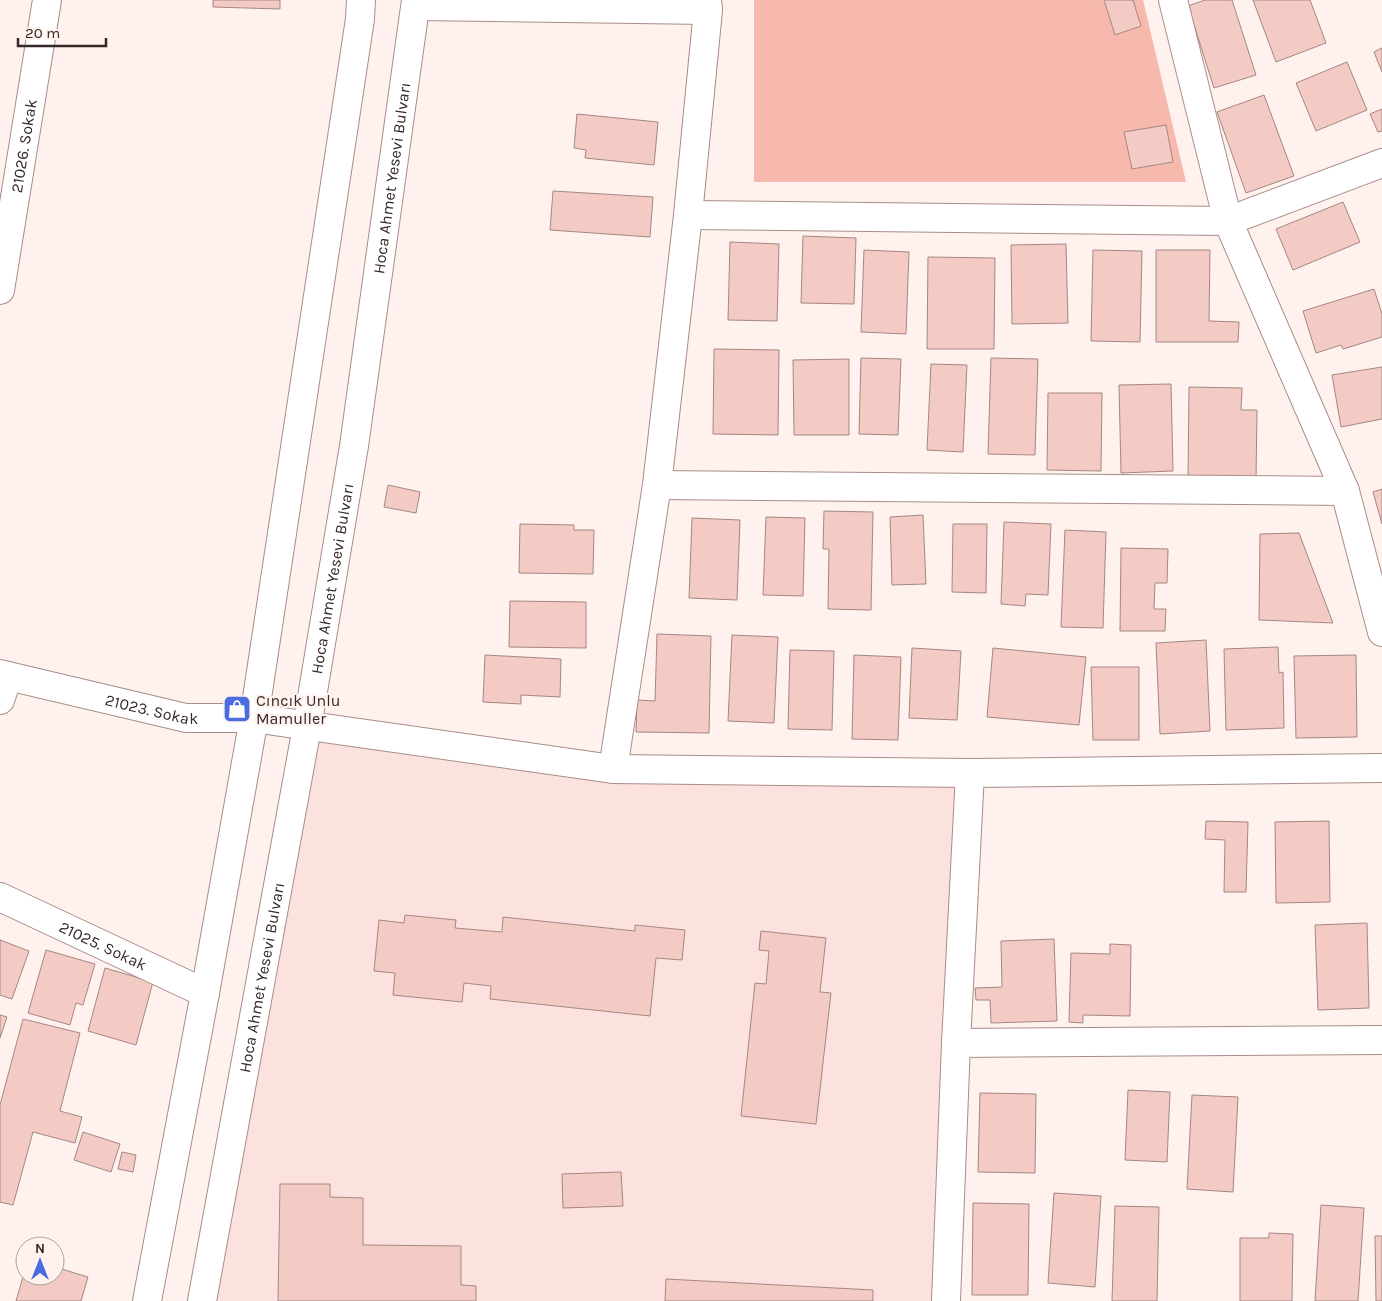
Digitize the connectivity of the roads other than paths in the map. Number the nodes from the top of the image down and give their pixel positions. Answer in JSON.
{"nodes":[{"id":1,"x":47,"y":0,"type":"edge"},
{"id":2,"x":361,"y":0,"type":"edge"},
{"id":3,"x":1173,"y":0,"type":"edge"},
{"id":4,"x":416,"y":3,"type":"edge"},
{"id":5,"x":707,"y":5,"type":"edge"},
{"id":6,"x":1382,"y":163,"type":"edge"},
{"id":7,"x":688,"y":215,"type":"junction"},
{"id":8,"x":1228,"y":221,"type":"junction"},
{"id":9,"x":0,"y":290,"type":"edge"},
{"id":10,"x":657,"y":484,"type":"junction"},
{"id":11,"x":1345,"y":491,"type":"junction"},
{"id":12,"x":1382,"y":632,"type":"edge"},
{"id":13,"x":3,"y":683,"type":"edge"},
{"id":14,"x":254,"y":718,"type":"junction"},
{"id":15,"x":307,"y":727,"type":"junction"},
{"id":16,"x":1382,"y":768,"type":"edge"},
{"id":17,"x":613,"y":769,"type":"junction"},
{"id":18,"x":970,"y":773,"type":"junction"},
{"id":19,"x":0,"y":897,"type":"edge"},
{"id":20,"x":205,"y":993,"type":"junction"},
{"id":21,"x":1382,"y":1040,"type":"edge"},
{"id":22,"x":956,"y":1043,"type":"junction"},
{"id":23,"x":147,"y":1301,"type":"edge"},
{"id":24,"x":202,"y":1301,"type":"edge"},
{"id":25,"x":946,"y":1301,"type":"edge"}],
"edges":[{"from":1,"to":9,"type":"street","name":"21026. Sokak"},
{"from":2,"to":14,"type":"street"},
{"from":3,"to":8,"type":"street"},
{"from":4,"to":5,"type":"street"},
{"from":4,"to":15,"type":"street","name":"Hoca Ahmet Yesevi Bulvarı"},
{"from":5,"to":7,"type":"street"},
{"from":6,"to":8,"type":"street"},
{"from":7,"to":8,"type":"street"},
{"from":7,"to":10,"type":"street"},
{"from":8,"to":11,"type":"street"},
{"from":10,"to":11,"type":"street"},
{"from":10,"to":17,"type":"street"},
{"from":11,"to":12,"type":"street"},
{"from":13,"to":14,"type":"street","name":"21023. Sokak"},
{"from":14,"to":15,"type":"street","name":"21023. Sokak"},
{"from":14,"to":20,"type":"street"},
{"from":15,"to":17,"type":"street","name":"21023. Sokak"},
{"from":15,"to":24,"type":"street","name":"Hoca Ahmet Yesevi Bulvarı"},
{"from":16,"to":18,"type":"street","name":"21023. Sokak"},
{"from":17,"to":18,"type":"street","name":"21023. Sokak"},
{"from":18,"to":22,"type":"street"},
{"from":19,"to":20,"type":"street","name":"21025. Sokak"},
{"from":20,"to":23,"type":"street"},
{"from":21,"to":22,"type":"street"},
{"from":22,"to":25,"type":"street"}]}
